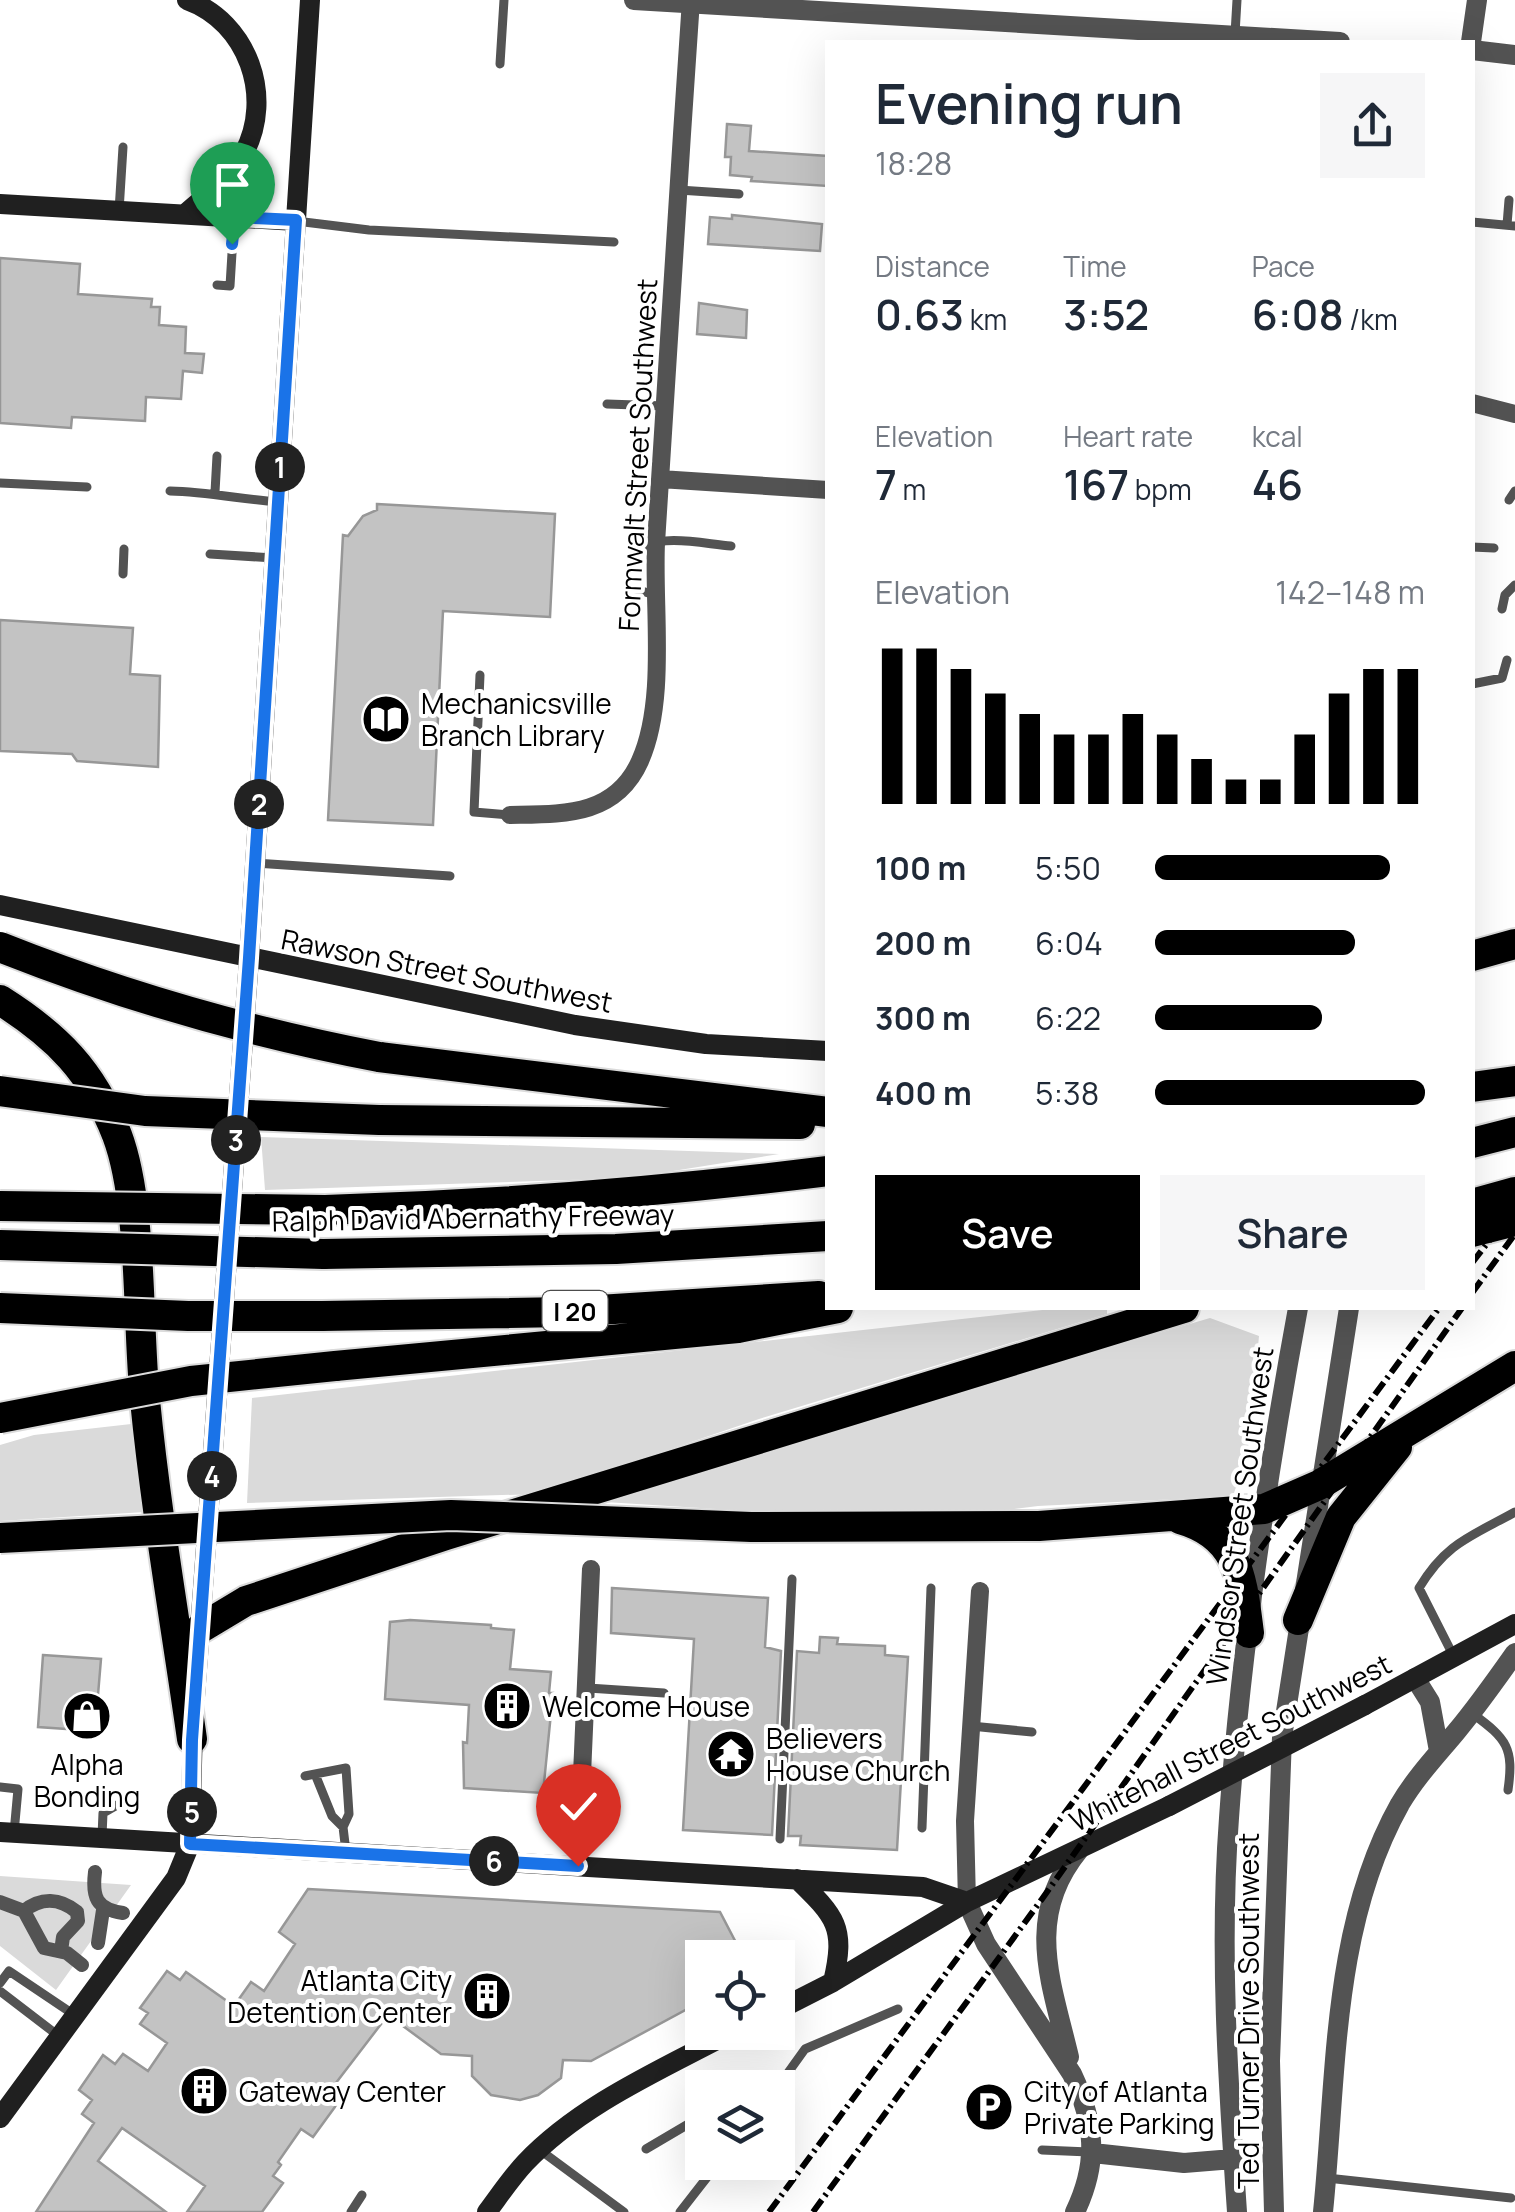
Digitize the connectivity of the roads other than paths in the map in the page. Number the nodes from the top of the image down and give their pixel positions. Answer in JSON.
{"nodes":[{"id":1,"x":187,"y":0,"type":"edge"},
{"id":2,"x":310,"y":0,"type":"edge"},
{"id":3,"x":504,"y":0,"type":"edge"},
{"id":4,"x":634,"y":0,"type":"edge"},
{"id":5,"x":1237,"y":0,"type":"edge"},
{"id":6,"x":1477,"y":0,"type":"edge"},
{"id":7,"x":691,"y":2,"type":"edge"},
{"id":8,"x":931,"y":9,"type":"edge"},
{"id":9,"x":1078,"y":35,"type":"edge"},
{"id":10,"x":1235,"y":36,"type":"junction"},
{"id":11,"x":1285,"y":40,"type":"edge"},
{"id":12,"x":1471,"y":40,"type":"edge"},
{"id":13,"x":1475,"y":50,"type":"edge"},
{"id":14,"x":1515,"y":55,"type":"edge"},
{"id":15,"x":500,"y":64,"type":"dead end"},
{"id":16,"x":123,"y":147,"type":"dead end"},
{"id":17,"x":679,"y":190,"type":"junction"},
{"id":18,"x":739,"y":194,"type":"dead end"},
{"id":19,"x":1509,"y":200,"type":"dead end"},
{"id":20,"x":0,"y":204,"type":"edge"},
{"id":21,"x":119,"y":210,"type":"junction"},
{"id":22,"x":185,"y":214,"type":"junction"},
{"id":23,"x":235,"y":217,"type":"junction"},
{"id":24,"x":296,"y":220,"type":"junction"},
{"id":25,"x":1475,"y":222,"type":"edge"},
{"id":26,"x":1511,"y":226,"type":"edge"},
{"id":27,"x":614,"y":242,"type":"dead end"},
{"id":28,"x":217,"y":285,"type":"dead end"},
{"id":29,"x":606,"y":404,"type":"dead end"},
{"id":30,"x":1475,"y":404,"type":"edge"},
{"id":31,"x":665,"y":406,"type":"junction"},
{"id":32,"x":1515,"y":414,"type":"edge"},
{"id":33,"x":218,"y":456,"type":"dead end"},
{"id":34,"x":660,"y":479,"type":"junction"},
{"id":35,"x":0,"y":484,"type":"edge"},
{"id":36,"x":87,"y":487,"type":"dead end"},
{"id":37,"x":170,"y":490,"type":"dead end"},
{"id":38,"x":825,"y":490,"type":"edge"},
{"id":39,"x":215,"y":492,"type":"junction"},
{"id":40,"x":278,"y":502,"type":"junction"},
{"id":41,"x":656,"y":541,"type":"junction"},
{"id":42,"x":731,"y":546,"type":"dead end"},
{"id":43,"x":1475,"y":547,"type":"edge"},
{"id":44,"x":1494,"y":548,"type":"dead end"},
{"id":45,"x":124,"y":549,"type":"dead end"},
{"id":46,"x":210,"y":554,"type":"dead end"},
{"id":47,"x":274,"y":558,"type":"junction"},
{"id":48,"x":122,"y":574,"type":"dead end"},
{"id":49,"x":1515,"y":586,"type":"edge"},
{"id":50,"x":655,"y":595,"type":"junction"},
{"id":51,"x":1502,"y":609,"type":"dead end"},
{"id":52,"x":1507,"y":660,"type":"dead end"},
{"id":53,"x":480,"y":675,"type":"dead end"},
{"id":54,"x":1475,"y":683,"type":"edge"},
{"id":55,"x":510,"y":815,"type":"joint"},
{"id":56,"x":255,"y":863,"type":"junction"},
{"id":57,"x":450,"y":876,"type":"dead end"},
{"id":58,"x":0,"y":905,"type":"edge"},
{"id":59,"x":1475,"y":941,"type":"edge"},
{"id":60,"x":1515,"y":943,"type":"edge"},
{"id":61,"x":0,"y":947,"type":"edge"},
{"id":62,"x":1475,"y":955,"type":"edge"},
{"id":63,"x":249,"y":958,"type":"junction"},
{"id":64,"x":0,"y":1000,"type":"edge"},
{"id":65,"x":825,"y":1051,"type":"edge"},
{"id":66,"x":1515,"y":1081,"type":"edge"},
{"id":67,"x":1475,"y":1087,"type":"edge"},
{"id":68,"x":0,"y":1091,"type":"edge"},
{"id":69,"x":825,"y":1112,"type":"edge"},
{"id":70,"x":825,"y":1123,"type":"edge"},
{"id":71,"x":1515,"y":1132,"type":"edge"},
{"id":72,"x":1475,"y":1142,"type":"edge"},
{"id":73,"x":825,"y":1171,"type":"edge"},
{"id":74,"x":1515,"y":1192,"type":"edge"},
{"id":75,"x":1475,"y":1203,"type":"edge"},
{"id":76,"x":0,"y":1206,"type":"edge"},
{"id":77,"x":1515,"y":1222,"type":"edge"},
{"id":78,"x":1475,"y":1231,"type":"edge"},
{"id":79,"x":825,"y":1236,"type":"edge"},
{"id":80,"x":0,"y":1244,"type":"edge"},
{"id":81,"x":825,"y":1296,"type":"edge"},
{"id":82,"x":0,"y":1308,"type":"edge"},
{"id":83,"x":828,"y":1310,"type":"edge"},
{"id":84,"x":1177,"y":1310,"type":"edge"},
{"id":85,"x":1298,"y":1310,"type":"edge"},
{"id":86,"x":1349,"y":1310,"type":"edge"},
{"id":87,"x":1515,"y":1366,"type":"edge"},
{"id":88,"x":0,"y":1418,"type":"edge"},
{"id":89,"x":1419,"y":1423,"type":"junction"},
{"id":90,"x":1318,"y":1484,"type":"junction"},
{"id":91,"x":1264,"y":1509,"type":"junction"},
{"id":92,"x":1515,"y":1512,"type":"edge"},
{"id":93,"x":1172,"y":1516,"type":"junction"},
{"id":94,"x":0,"y":1538,"type":"edge"},
{"id":95,"x":592,"y":1569,"type":"dead end"},
{"id":96,"x":792,"y":1579,"type":"dead end"},
{"id":97,"x":931,"y":1588,"type":"dead end"},
{"id":98,"x":980,"y":1591,"type":"dead end"},
{"id":99,"x":1298,"y":1620,"type":"junction"},
{"id":100,"x":1515,"y":1624,"type":"edge"},
{"id":101,"x":201,"y":1628,"type":"junction"},
{"id":102,"x":1249,"y":1633,"type":"junction"},
{"id":103,"x":1515,"y":1653,"type":"edge"},
{"id":104,"x":1454,"y":1657,"type":"junction"},
{"id":105,"x":1415,"y":1678,"type":"junction"},
{"id":106,"x":588,"y":1688,"type":"junction"},
{"id":107,"x":664,"y":1694,"type":"dead end"},
{"id":108,"x":1471,"y":1712,"type":"junction"},
{"id":109,"x":971,"y":1726,"type":"junction"},
{"id":110,"x":1032,"y":1732,"type":"dead end"},
{"id":111,"x":192,"y":1740,"type":"junction"},
{"id":112,"x":1510,"y":1742,"type":"edge"},
{"id":113,"x":1439,"y":1751,"type":"junction"},
{"id":114,"x":0,"y":1787,"type":"edge"},
{"id":115,"x":1508,"y":1790,"type":"dead end"},
{"id":116,"x":118,"y":1805,"type":"dead end"},
{"id":117,"x":342,"y":1828,"type":"junction"},
{"id":118,"x":922,"y":1828,"type":"dead end"},
{"id":119,"x":7,"y":1833,"type":"edge"},
{"id":120,"x":102,"y":1839,"type":"junction"},
{"id":121,"x":780,"y":1839,"type":"dead end"},
{"id":122,"x":190,"y":1844,"type":"junction"},
{"id":123,"x":1079,"y":1850,"type":"junction"},
{"id":124,"x":346,"y":1853,"type":"junction"},
{"id":125,"x":578,"y":1866,"type":"junction"},
{"id":126,"x":94,"y":1872,"type":"dead end"},
{"id":127,"x":798,"y":1879,"type":"junction"},
{"id":128,"x":0,"y":1902,"type":"edge"},
{"id":129,"x":967,"y":1902,"type":"junction"},
{"id":130,"x":100,"y":1905,"type":"junction"},
{"id":131,"x":24,"y":1911,"type":"junction"},
{"id":132,"x":77,"y":1912,"type":"junction"},
{"id":133,"x":123,"y":1913,"type":"dead end"},
{"id":134,"x":98,"y":1943,"type":"dead end"},
{"id":135,"x":61,"y":1951,"type":"junction"},
{"id":136,"x":82,"y":1965,"type":"dead end"},
{"id":137,"x":833,"y":1982,"type":"junction"},
{"id":138,"x":0,"y":1983,"type":"edge"},
{"id":139,"x":0,"y":1991,"type":"edge"},
{"id":140,"x":795,"y":2001,"type":"edge"},
{"id":141,"x":898,"y":2009,"type":"dead end"},
{"id":142,"x":75,"y":2016,"type":"junction"},
{"id":143,"x":60,"y":2037,"type":"junction"},
{"id":144,"x":698,"y":2050,"type":"edge"},
{"id":145,"x":790,"y":2070,"type":"edge"},
{"id":146,"x":1072,"y":2074,"type":"junction"},
{"id":147,"x":0,"y":2118,"type":"edge"},
{"id":148,"x":685,"y":2126,"type":"edge"},
{"id":149,"x":646,"y":2149,"type":"dead end"},
{"id":150,"x":540,"y":2150,"type":"junction"},
{"id":151,"x":1042,"y":2150,"type":"dead end"},
{"id":152,"x":1093,"y":2152,"type":"junction"},
{"id":153,"x":1233,"y":2159,"type":"junction"},
{"id":154,"x":1326,"y":2178,"type":"junction"},
{"id":155,"x":705,"y":2180,"type":"edge"},
{"id":156,"x":362,"y":2195,"type":"dead end"},
{"id":157,"x":1510,"y":2198,"type":"dead end"},
{"id":158,"x":350,"y":2212,"type":"edge"},
{"id":159,"x":486,"y":2212,"type":"edge"},
{"id":160,"x":624,"y":2212,"type":"edge"},
{"id":161,"x":680,"y":2212,"type":"edge"},
{"id":162,"x":1075,"y":2212,"type":"edge"},
{"id":163,"x":1237,"y":2212,"type":"edge"},
{"id":164,"x":1274,"y":2212,"type":"edge"},
{"id":165,"x":1323,"y":2212,"type":"edge"}],
"edges":[{"from":1,"to":22,"type":"main road"},
{"from":2,"to":24,"type":"main road"},
{"from":3,"to":15,"type":"lane"},
{"from":4,"to":7,"type":"street"},
{"from":5,"to":10,"type":"lane"},
{"from":6,"to":12,"type":"street"},
{"from":7,"to":8,"type":"street"},
{"from":7,"to":17,"type":"street","name":"Formwalt Street Southwest"},
{"from":8,"to":9,"type":"street"},
{"from":9,"to":10,"type":"street"},
{"from":10,"to":11,"type":"street"},
{"from":13,"to":14,"type":"street"},
{"from":16,"to":21,"type":"lane"},
{"from":17,"to":18,"type":"lane"},
{"from":17,"to":31,"type":"street","name":"Formwalt Street Southwest"},
{"from":19,"to":26,"type":"lane"},
{"from":20,"to":21,"type":"main road"},
{"from":21,"to":22,"type":"main road"},
{"from":22,"to":23,"type":"main road"},
{"from":23,"to":24,"type":"main road"},
{"from":23,"to":28,"type":"lane"},
{"from":24,"to":27,"type":"lane"},
{"from":24,"to":40,"type":"main road"},
{"from":25,"to":26,"type":"lane"},
{"from":29,"to":31,"type":"lane"},
{"from":30,"to":32,"type":"street"},
{"from":31,"to":34,"type":"street","name":"Formwalt Street Southwest"},
{"from":33,"to":39,"type":"lane"},
{"from":34,"to":38,"type":"street"},
{"from":34,"to":41,"type":"street","name":"Formwalt Street Southwest"},
{"from":35,"to":36,"type":"lane"},
{"from":37,"to":39,"type":"lane"},
{"from":39,"to":40,"type":"lane"},
{"from":40,"to":47,"type":"main road"},
{"from":41,"to":42,"type":"lane"},
{"from":41,"to":50,"type":"street","name":"Formwalt Street Southwest"},
{"from":41,"to":50,"type":"lane"},
{"from":43,"to":44,"type":"lane"},
{"from":45,"to":48,"type":"lane"},
{"from":46,"to":47,"type":"lane"},
{"from":47,"to":56,"type":"main road"},
{"from":49,"to":51,"type":"lane"},
{"from":50,"to":55,"type":"street","name":"Formwalt Street Southwest"},
{"from":52,"to":54,"type":"lane"},
{"from":53,"to":55,"type":"lane"},
{"from":56,"to":57,"type":"lane"},
{"from":56,"to":63,"type":"main road"},
{"from":58,"to":63,"type":"main road","name":"Rawson Street Southwest"},
{"from":59,"to":60,"type":"highway"},
{"from":60,"to":62,"type":"highway"},
{"from":61,"to":69,"type":"highway","bridge":true},
{"from":63,"to":65,"type":"main road","name":"Rawson Street Southwest"},
{"from":63,"to":101,"type":"main road"},
{"from":64,"to":111,"type":"highway"},
{"from":66,"to":67,"type":"highway"},
{"from":68,"to":70,"type":"highway","bridge":true},
{"from":71,"to":72,"type":"highway"},
{"from":73,"to":76,"type":"highway","bridge":true},
{"from":74,"to":75,"type":"highway"},
{"from":77,"to":78,"type":"highway"},
{"from":79,"to":80,"type":"highway","name":"Ralph David Abernathy Freeway","number":"I 20","bridge":true},
{"from":81,"to":82,"type":"highway","number":"I 20","bridge":true},
{"from":83,"to":88,"type":"highway","bridge":true},
{"from":84,"to":101,"type":"highway"},
{"from":85,"to":91,"type":"street","name":"Windsor Street Southwest"},
{"from":86,"to":90,"type":"street"},
{"from":87,"to":89,"type":"highway"},
{"from":89,"to":90,"type":"highway"},
{"from":89,"to":99,"type":"highway"},
{"from":90,"to":91,"type":"highway"},
{"from":90,"to":99,"type":"street"},
{"from":91,"to":93,"type":"highway"},
{"from":91,"to":102,"type":"street","name":"Windsor Street Southwest"},
{"from":92,"to":104,"type":"lane"},
{"from":93,"to":94,"type":"highway","bridge":true},
{"from":93,"to":102,"type":"highway"},
{"from":95,"to":106,"type":"street"},
{"from":96,"to":121,"type":"lane"},
{"from":97,"to":118,"type":"lane"},
{"from":98,"to":109,"type":"street"},
{"from":99,"to":164,"type":"street","name":"Ted Turner Drive Southwest"},
{"from":100,"to":104,"type":"main road","name":"Whitehall Street Southwest"},
{"from":101,"to":111,"type":"main road"},
{"from":102,"to":153,"type":"street","name":"Windsor Street Southwest"},
{"from":103,"to":108,"type":"street"},
{"from":104,"to":105,"type":"main road","name":"Whitehall Street Southwest"},
{"from":105,"to":113,"type":"street"},
{"from":105,"to":123,"type":"main road","name":"Whitehall Street Southwest","bridge":true},
{"from":106,"to":107,"type":"lane"},
{"from":106,"to":125,"type":"street"},
{"from":108,"to":112,"type":"lane"},
{"from":108,"to":113,"type":"street"},
{"from":109,"to":110,"type":"lane"},
{"from":109,"to":129,"type":"street"},
{"from":111,"to":122,"type":"main road"},
{"from":112,"to":115,"type":"lane"},
{"from":113,"to":154,"type":"street"},
{"from":114,"to":119,"type":"lane"},
{"from":116,"to":120,"type":"lane"},
{"from":117,"to":117,"type":"lane"},
{"from":117,"to":124,"type":"lane"},
{"from":119,"to":120,"type":"main road"},
{"from":120,"to":122,"type":"main road"},
{"from":122,"to":124,"type":"main road"},
{"from":122,"to":142,"type":"main road"},
{"from":123,"to":129,"type":"main road","name":"Whitehall Street Southwest"},
{"from":123,"to":146,"type":"street"},
{"from":124,"to":125,"type":"main road"},
{"from":125,"to":127,"type":"main road"},
{"from":126,"to":130,"type":"street"},
{"from":127,"to":129,"type":"main road"},
{"from":127,"to":137,"type":"main road"},
{"from":128,"to":131,"type":"street"},
{"from":129,"to":137,"type":"main road","name":"Whitehall Street Southwest"},
{"from":129,"to":146,"type":"street"},
{"from":130,"to":132,"type":"street"},
{"from":130,"to":133,"type":"street"},
{"from":130,"to":134,"type":"street"},
{"from":131,"to":132,"type":"street"},
{"from":131,"to":135,"type":"street"},
{"from":132,"to":135,"type":"street"},
{"from":135,"to":136,"type":"street"},
{"from":137,"to":140,"type":"main road","name":"Whitehall Street Southwest"},
{"from":138,"to":142,"type":"lane"},
{"from":139,"to":143,"type":"lane"},
{"from":141,"to":145,"type":"lane"},
{"from":142,"to":143,"type":"main road"},
{"from":143,"to":147,"type":"main road"},
{"from":144,"to":150,"type":"main road"},
{"from":146,"to":152,"type":"street"},
{"from":148,"to":149,"type":"lane"},
{"from":150,"to":159,"type":"main road"},
{"from":150,"to":160,"type":"lane"},
{"from":151,"to":152,"type":"lane"},
{"from":152,"to":153,"type":"street"},
{"from":152,"to":162,"type":"street"},
{"from":153,"to":163,"type":"street","name":"Windsor Street Southwest"},
{"from":154,"to":157,"type":"lane"},
{"from":154,"to":165,"type":"street"},
{"from":155,"to":161,"type":"lane"},
{"from":156,"to":158,"type":"lane"}]}
